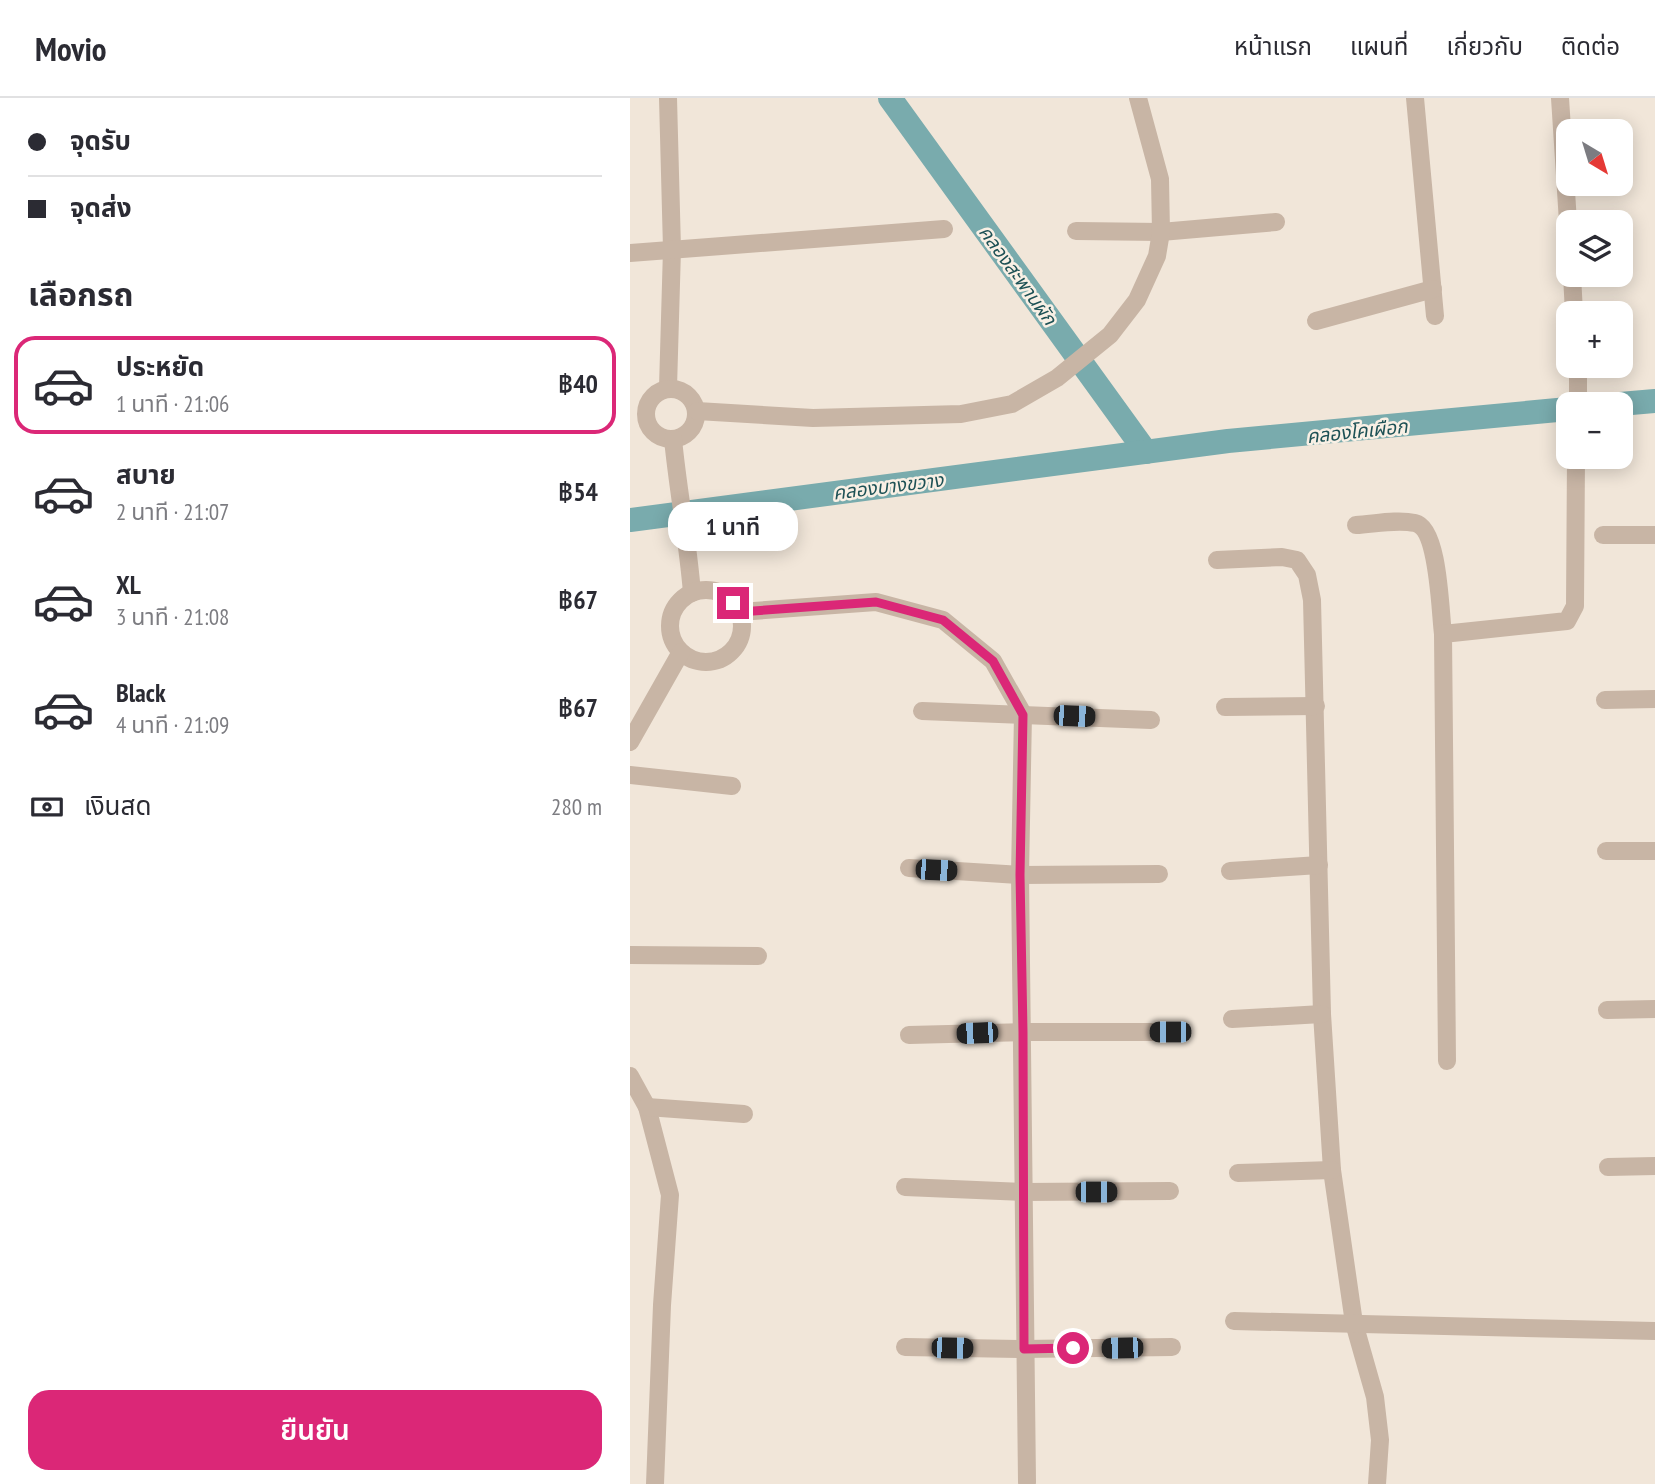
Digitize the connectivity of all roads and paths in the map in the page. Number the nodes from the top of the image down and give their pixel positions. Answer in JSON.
{"nodes":[{"id":1,"x":668,"y":98,"type":"edge"},
{"id":2,"x":1138,"y":98,"type":"edge"},
{"id":3,"x":1415,"y":98,"type":"edge"},
{"id":4,"x":1560,"y":98,"type":"edge"},
{"id":5,"x":1567,"y":210,"type":"edge"},
{"id":6,"x":1276,"y":222,"type":"dead end"},
{"id":7,"x":944,"y":229,"type":"dead end"},
{"id":8,"x":1076,"y":231,"type":"dead end"},
{"id":9,"x":1161,"y":232,"type":"junction"},
{"id":10,"x":673,"y":249,"type":"junction"},
{"id":11,"x":630,"y":253,"type":"edge"},
{"id":12,"x":1433,"y":289,"type":"junction"},
{"id":13,"x":1435,"y":316,"type":"dead end"},
{"id":14,"x":1316,"y":321,"type":"dead end"},
{"id":15,"x":668,"y":388,"type":"junction"},
{"id":16,"x":638,"y":406,"type":"edge"},
{"id":17,"x":696,"y":411,"type":"junction"},
{"id":18,"x":673,"y":439,"type":"junction"},
{"id":19,"x":1576,"y":469,"type":"edge"},
{"id":20,"x":1356,"y":525,"type":"dead end"},
{"id":21,"x":1655,"y":535,"type":"edge"},
{"id":22,"x":1604,"y":536,"type":"dead end"},
{"id":23,"x":1217,"y":560,"type":"dead end"},
{"id":24,"x":692,"y":593,"type":"junction"},
{"id":25,"x":739,"y":612,"type":"junction"},
{"id":26,"x":1443,"y":634,"type":"junction"},
{"id":27,"x":681,"y":652,"type":"junction"},
{"id":28,"x":1655,"y":699,"type":"edge"},
{"id":29,"x":1605,"y":700,"type":"dead end"},
{"id":30,"x":1316,"y":706,"type":"junction"},
{"id":31,"x":1225,"y":707,"type":"dead end"},
{"id":32,"x":922,"y":711,"type":"dead end"},
{"id":33,"x":1023,"y":715,"type":"junction"},
{"id":34,"x":1151,"y":720,"type":"dead end"},
{"id":35,"x":630,"y":742,"type":"edge"},
{"id":36,"x":630,"y":775,"type":"edge"},
{"id":37,"x":732,"y":786,"type":"dead end"},
{"id":38,"x":1606,"y":851,"type":"dead end"},
{"id":39,"x":1655,"y":851,"type":"edge"},
{"id":40,"x":1319,"y":865,"type":"junction"},
{"id":41,"x":909,"y":869,"type":"dead end"},
{"id":42,"x":1230,"y":871,"type":"dead end"},
{"id":43,"x":1159,"y":874,"type":"dead end"},
{"id":44,"x":1020,"y":875,"type":"junction"},
{"id":45,"x":630,"y":954,"type":"edge"},
{"id":46,"x":758,"y":956,"type":"dead end"},
{"id":47,"x":1655,"y":1009,"type":"edge"},
{"id":48,"x":1607,"y":1010,"type":"dead end"},
{"id":49,"x":1322,"y":1014,"type":"junction"},
{"id":50,"x":1232,"y":1019,"type":"dead end"},
{"id":51,"x":1023,"y":1032,"type":"junction"},
{"id":52,"x":1170,"y":1032,"type":"dead end"},
{"id":53,"x":909,"y":1035,"type":"dead end"},
{"id":54,"x":1447,"y":1061,"type":"dead end"},
{"id":55,"x":630,"y":1076,"type":"edge"},
{"id":56,"x":647,"y":1107,"type":"junction"},
{"id":57,"x":744,"y":1114,"type":"dead end"},
{"id":58,"x":1655,"y":1166,"type":"edge"},
{"id":59,"x":1608,"y":1167,"type":"dead end"},
{"id":60,"x":1332,"y":1170,"type":"junction"},
{"id":61,"x":1238,"y":1173,"type":"dead end"},
{"id":62,"x":905,"y":1187,"type":"dead end"},
{"id":63,"x":1170,"y":1191,"type":"dead end"},
{"id":64,"x":1023,"y":1192,"type":"junction"},
{"id":65,"x":1234,"y":1321,"type":"dead end"},
{"id":66,"x":1354,"y":1323,"type":"junction"},
{"id":67,"x":1655,"y":1331,"type":"edge"},
{"id":68,"x":905,"y":1347,"type":"dead end"},
{"id":69,"x":1172,"y":1347,"type":"dead end"},
{"id":70,"x":1024,"y":1349,"type":"junction"},
{"id":71,"x":1027,"y":1483,"type":"edge"},
{"id":72,"x":655,"y":1484,"type":"edge"},
{"id":73,"x":1377,"y":1484,"type":"edge"}],
"edges":[{"from":1,"to":10,"type":"street"},
{"from":2,"to":9,"type":"street"},
{"from":3,"to":12,"type":"street"},
{"from":4,"to":5,"type":"street"},
{"from":6,"to":9,"type":"street"},
{"from":7,"to":10,"type":"street"},
{"from":8,"to":9,"type":"street"},
{"from":9,"to":17,"type":"street"},
{"from":10,"to":11,"type":"street"},
{"from":10,"to":15,"type":"street"},
{"from":12,"to":13,"type":"street"},
{"from":12,"to":14,"type":"street"},
{"from":15,"to":16,"type":"street"},
{"from":15,"to":17,"type":"street"},
{"from":16,"to":18,"type":"street"},
{"from":17,"to":18,"type":"street"},
{"from":18,"to":24,"type":"street"},
{"from":19,"to":26,"type":"street"},
{"from":20,"to":26,"type":"street"},
{"from":21,"to":22,"type":"street"},
{"from":23,"to":30,"type":"street"},
{"from":24,"to":25,"type":"street"},
{"from":24,"to":27,"type":"street"},
{"from":25,"to":27,"type":"street"},
{"from":25,"to":33,"type":"street"},
{"from":26,"to":54,"type":"street"},
{"from":27,"to":35,"type":"street"},
{"from":28,"to":29,"type":"street"},
{"from":30,"to":31,"type":"street"},
{"from":30,"to":40,"type":"street"},
{"from":32,"to":33,"type":"street"},
{"from":33,"to":34,"type":"street"},
{"from":33,"to":44,"type":"street"},
{"from":36,"to":37,"type":"street"},
{"from":38,"to":39,"type":"street"},
{"from":40,"to":42,"type":"street"},
{"from":40,"to":49,"type":"street"},
{"from":41,"to":44,"type":"street"},
{"from":43,"to":44,"type":"street"},
{"from":44,"to":51,"type":"street"},
{"from":45,"to":46,"type":"street"},
{"from":47,"to":48,"type":"street"},
{"from":49,"to":50,"type":"street"},
{"from":49,"to":60,"type":"street"},
{"from":51,"to":52,"type":"street"},
{"from":51,"to":53,"type":"street"},
{"from":51,"to":64,"type":"street"},
{"from":55,"to":56,"type":"street"},
{"from":56,"to":57,"type":"street"},
{"from":56,"to":72,"type":"street"},
{"from":58,"to":59,"type":"street"},
{"from":60,"to":61,"type":"street"},
{"from":60,"to":66,"type":"street"},
{"from":62,"to":64,"type":"street"},
{"from":63,"to":64,"type":"street"},
{"from":64,"to":70,"type":"street"},
{"from":65,"to":66,"type":"street"},
{"from":66,"to":67,"type":"street"},
{"from":66,"to":73,"type":"street"},
{"from":68,"to":70,"type":"street"},
{"from":69,"to":70,"type":"street"},
{"from":70,"to":71,"type":"street"}]}
